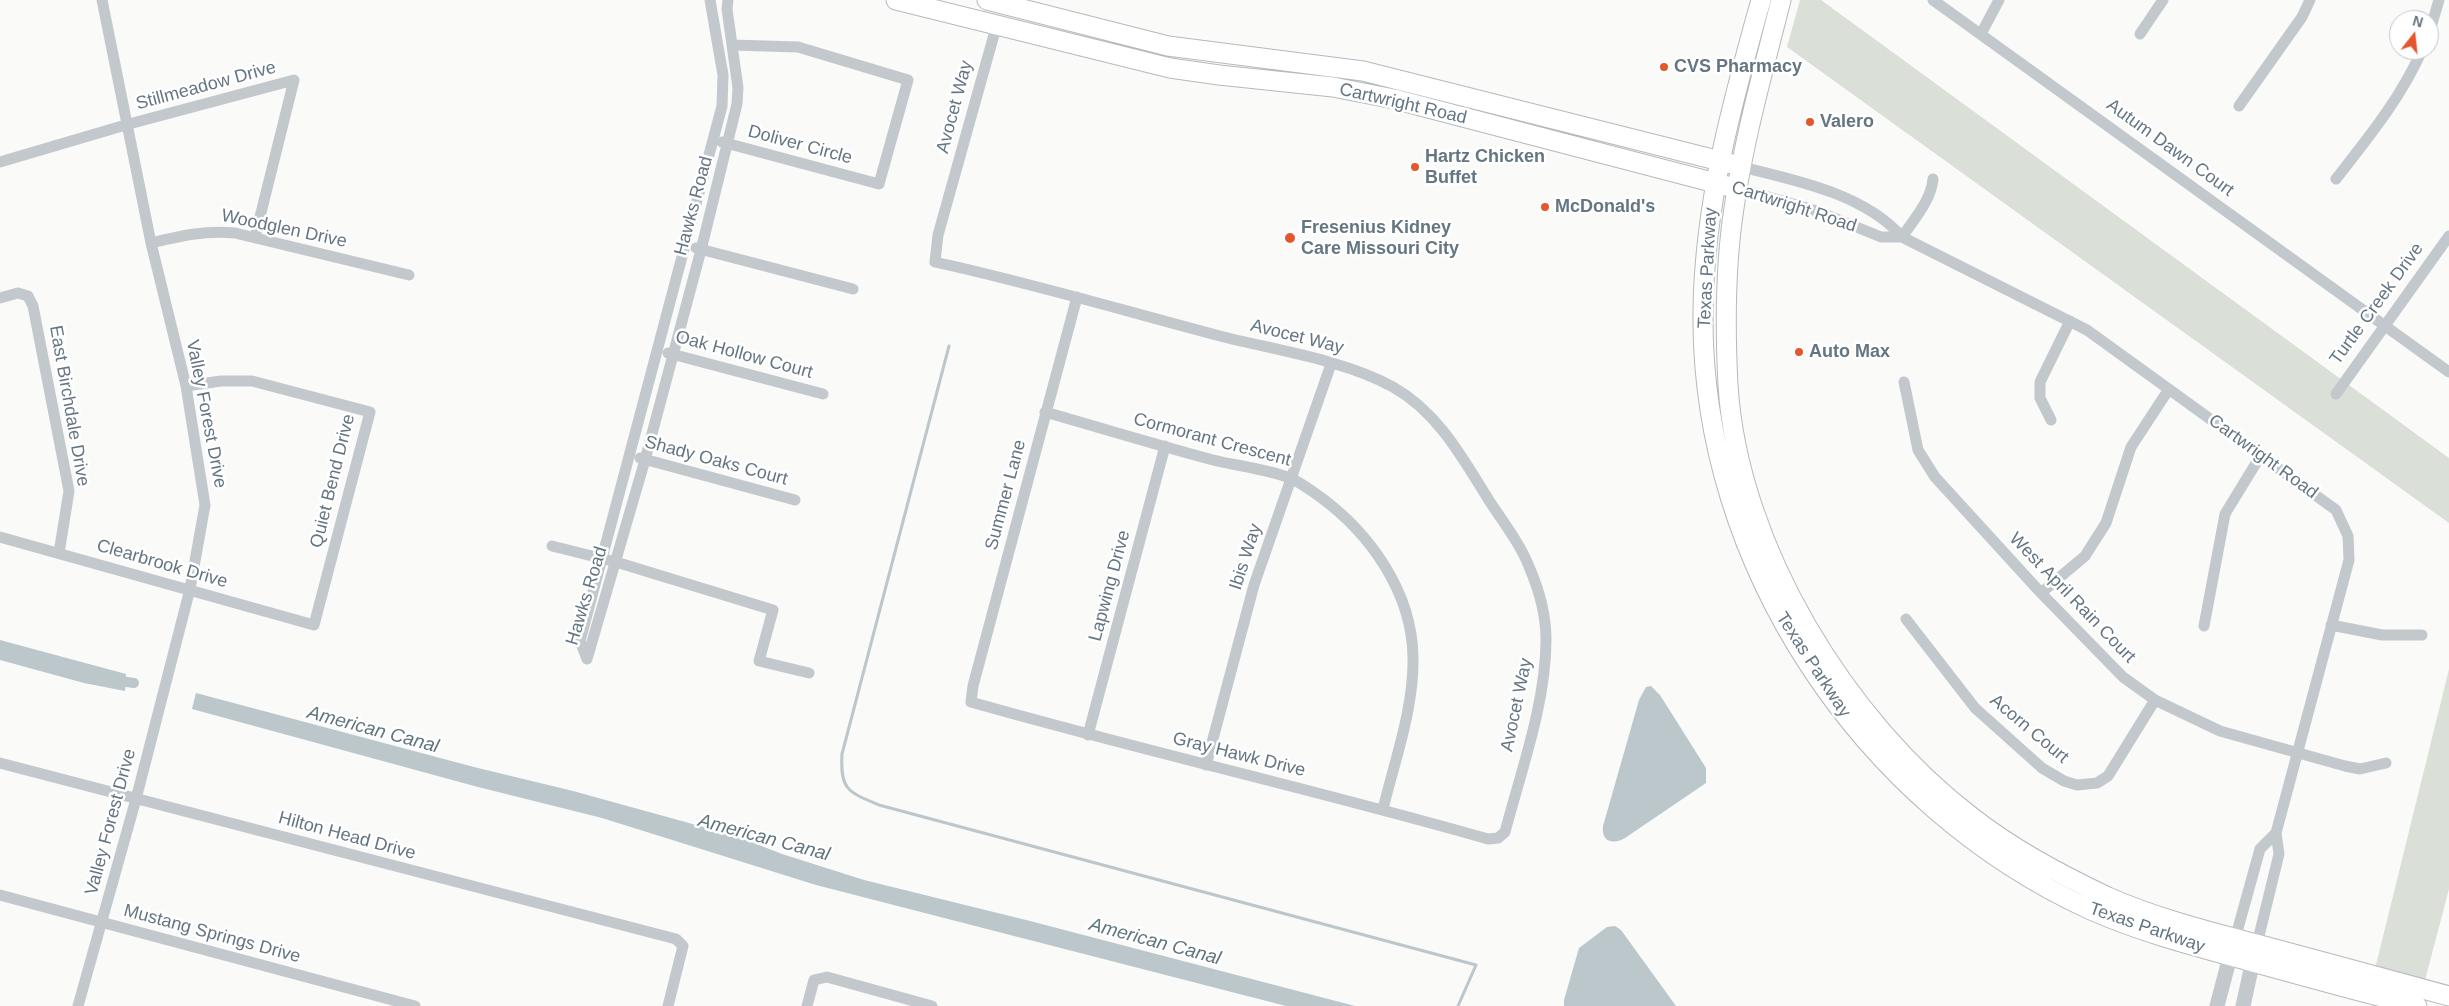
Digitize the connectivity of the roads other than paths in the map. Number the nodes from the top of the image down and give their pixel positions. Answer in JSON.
{"nodes":[{"id":1,"x":102,"y":0,"type":"edge"},
{"id":2,"x":710,"y":0,"type":"edge"},
{"id":3,"x":728,"y":0,"type":"edge"},
{"id":4,"x":896,"y":0,"type":"edge"},
{"id":5,"x":1761,"y":0,"type":"edge"},
{"id":6,"x":1781,"y":0,"type":"edge"},
{"id":7,"x":1934,"y":0,"type":"edge"},
{"id":8,"x":1999,"y":0,"type":"edge"},
{"id":9,"x":2163,"y":0,"type":"edge"},
{"id":10,"x":2310,"y":0,"type":"edge"},
{"id":11,"x":995,"y":1,"type":"edge"},
{"id":12,"x":997,"y":24,"type":"junction"},
{"id":13,"x":1981,"y":34,"type":"junction"},
{"id":14,"x":2140,"y":34,"type":"dead end"},
{"id":15,"x":732,"y":45,"type":"junction"},
{"id":16,"x":1221,"y":54,"type":"junction"},
{"id":17,"x":2418,"y":60,"type":"edge"},
{"id":18,"x":1219,"y":75,"type":"junction"},
{"id":19,"x":1397,"y":79,"type":"junction"},
{"id":20,"x":1394,"y":99,"type":"junction"},
{"id":21,"x":2239,"y":106,"type":"dead end"},
{"id":22,"x":1520,"y":111,"type":"junction"},
{"id":23,"x":129,"y":124,"type":"junction"},
{"id":24,"x":1516,"y":131,"type":"junction"},
{"id":25,"x":713,"y":139,"type":"junction"},
{"id":26,"x":728,"y":144,"type":"junction"},
{"id":27,"x":0,"y":162,"type":"edge"},
{"id":28,"x":1720,"y":162,"type":"junction"},
{"id":29,"x":1742,"y":167,"type":"junction"},
{"id":30,"x":1934,"y":179,"type":"dead end"},
{"id":31,"x":2336,"y":179,"type":"dead end"},
{"id":32,"x":1715,"y":182,"type":"junction"},
{"id":33,"x":1738,"y":188,"type":"junction"},
{"id":34,"x":2449,"y":236,"type":"edge"},
{"id":35,"x":255,"y":237,"type":"junction"},
{"id":36,"x":1902,"y":237,"type":"junction"},
{"id":37,"x":151,"y":243,"type":"junction"},
{"id":38,"x":684,"y":245,"type":"junction"},
{"id":39,"x":701,"y":250,"type":"junction"},
{"id":40,"x":409,"y":275,"type":"dead end"},
{"id":41,"x":853,"y":289,"type":"dead end"},
{"id":42,"x":1077,"y":296,"type":"junction"},
{"id":43,"x":0,"y":298,"type":"edge"},
{"id":44,"x":2070,"y":321,"type":"junction"},
{"id":45,"x":2386,"y":325,"type":"junction"},
{"id":46,"x":656,"y":350,"type":"junction"},
{"id":47,"x":673,"y":355,"type":"junction"},
{"id":48,"x":1332,"y":364,"type":"junction"},
{"id":49,"x":2449,"y":372,"type":"edge"},
{"id":50,"x":1904,"y":382,"type":"dead end"},
{"id":51,"x":186,"y":386,"type":"junction"},
{"id":52,"x":2169,"y":389,"type":"junction"},
{"id":53,"x":823,"y":394,"type":"dead end"},
{"id":54,"x":2336,"y":394,"type":"dead end"},
{"id":55,"x":1045,"y":412,"type":"junction"},
{"id":56,"x":2051,"y":420,"type":"dead end"},
{"id":57,"x":1165,"y":446,"type":"junction"},
{"id":58,"x":628,"y":455,"type":"junction"},
{"id":59,"x":2261,"y":455,"type":"junction"},
{"id":60,"x":645,"y":460,"type":"junction"},
{"id":61,"x":1291,"y":478,"type":"junction"},
{"id":62,"x":796,"y":500,"type":"dead end"},
{"id":63,"x":0,"y":537,"type":"edge"},
{"id":64,"x":552,"y":546,"type":"dead end"},
{"id":65,"x":59,"y":553,"type":"junction"},
{"id":66,"x":601,"y":558,"type":"junction"},
{"id":67,"x":616,"y":562,"type":"junction"},
{"id":68,"x":190,"y":589,"type":"junction"},
{"id":69,"x":2041,"y":593,"type":"junction"},
{"id":70,"x":1906,"y":618,"type":"dead end"},
{"id":71,"x":2331,"y":624,"type":"junction"},
{"id":72,"x":314,"y":625,"type":"joint"},
{"id":73,"x":2204,"y":626,"type":"dead end"},
{"id":74,"x":2422,"y":635,"type":"dead end"},
{"id":75,"x":808,"y":673,"type":"dead end"},
{"id":76,"x":2155,"y":700,"type":"junction"},
{"id":77,"x":971,"y":702,"type":"joint"},
{"id":78,"x":1088,"y":735,"type":"junction"},
{"id":79,"x":2297,"y":754,"type":"junction"},
{"id":80,"x":0,"y":762,"type":"edge"},
{"id":81,"x":2386,"y":763,"type":"dead end"},
{"id":82,"x":1206,"y":765,"type":"junction"},
{"id":83,"x":136,"y":799,"type":"junction"},
{"id":84,"x":1382,"y":809,"type":"junction"},
{"id":85,"x":2276,"y":833,"type":"junction"},
{"id":86,"x":1498,"y":838,"type":"joint"},
{"id":87,"x":0,"y":895,"type":"edge"},
{"id":88,"x":101,"y":924,"type":"junction"},
{"id":89,"x":2232,"y":947,"type":"junction"},
{"id":90,"x":2255,"y":953,"type":"junction"},
{"id":91,"x":2398,"y":992,"type":"junction"},
{"id":92,"x":2449,"y":996,"type":"edge"},
{"id":93,"x":78,"y":1006,"type":"edge"},
{"id":94,"x":415,"y":1006,"type":"edge"},
{"id":95,"x":668,"y":1006,"type":"edge"},
{"id":96,"x":807,"y":1006,"type":"edge"},
{"id":97,"x":932,"y":1006,"type":"edge"},
{"id":98,"x":2217,"y":1006,"type":"edge"},
{"id":99,"x":2242,"y":1006,"type":"edge"},
{"id":100,"x":2417,"y":1006,"type":"edge"}],
"edges":[{"from":1,"to":23,"type":"street","name":"Valley Forest Drive"},
{"from":2,"to":25,"type":"street","name":"Hawks Road"},
{"from":3,"to":15,"type":"street","name":"Hawks Road"},
{"from":4,"to":12,"type":"main road","name":"Cartwright Road"},
{"from":5,"to":28,"type":"main road","name":"Texas Parkway"},
{"from":6,"to":29,"type":"main road","name":"Texas Parkway"},
{"from":7,"to":13,"type":"street","name":"Autum Dawn Court"},
{"from":8,"to":13,"type":"street"},
{"from":9,"to":14,"type":"street"},
{"from":10,"to":21,"type":"street"},
{"from":11,"to":12,"type":"street"},
{"from":11,"to":16,"type":"main road","name":"Cartwright Road"},
{"from":12,"to":18,"type":"main road","name":"Cartwright Road"},
{"from":12,"to":42,"type":"street","name":"Avocet Way"},
{"from":13,"to":45,"type":"street","name":"Autum Dawn Court"},
{"from":15,"to":26,"type":"street","name":"Hawks Road"},
{"from":15,"to":26,"type":"street","name":"Doliver Circle"},
{"from":16,"to":18,"type":"main road"},
{"from":16,"to":19,"type":"main road","name":"Cartwright Road"},
{"from":17,"to":31,"type":"street"},
{"from":18,"to":20,"type":"main road","name":"Cartwright Road"},
{"from":19,"to":20,"type":"main road"},
{"from":19,"to":22,"type":"main road","name":"Cartwright Road"},
{"from":20,"to":24,"type":"main road","name":"Cartwright Road"},
{"from":22,"to":24,"type":"main road"},
{"from":22,"to":28,"type":"main road","name":"Cartwright Road"},
{"from":23,"to":27,"type":"street","name":"Stillmeadow Drive"},
{"from":23,"to":35,"type":"street","name":"Stillmeadow Drive"},
{"from":23,"to":37,"type":"street","name":"Valley Forest Drive"},
{"from":24,"to":32,"type":"main road","name":"Cartwright Road"},
{"from":25,"to":26,"type":"street","name":"Doliver Circle"},
{"from":25,"to":38,"type":"street","name":"Hawks Road"},
{"from":26,"to":39,"type":"street","name":"Hawks Road"},
{"from":28,"to":29,"type":"main road","name":"Cartwright Road"},
{"from":28,"to":32,"type":"main road","name":"Texas Parkway"},
{"from":29,"to":33,"type":"main road","name":"Texas Parkway"},
{"from":29,"to":36,"type":"street","name":"Cartwright Road"},
{"from":30,"to":36,"type":"street"},
{"from":32,"to":33,"type":"main road","name":"Cartwright Road"},
{"from":32,"to":89,"type":"main road","name":"Texas Parkway"},
{"from":33,"to":36,"type":"street","name":"Cartwright Road"},
{"from":33,"to":89,"type":"main road","name":"Texas Parkway"},
{"from":34,"to":45,"type":"street","name":"Turtle Creek Drive"},
{"from":35,"to":37,"type":"street","name":"Woodglen Drive"},
{"from":35,"to":40,"type":"street","name":"Woodglen Drive"},
{"from":36,"to":44,"type":"street","name":"Cartwright Road"},
{"from":37,"to":51,"type":"street","name":"Valley Forest Drive"},
{"from":38,"to":39,"type":"street"},
{"from":38,"to":46,"type":"street","name":"Hawks Road"},
{"from":39,"to":41,"type":"street"},
{"from":39,"to":47,"type":"street","name":"Hawks Road"},
{"from":42,"to":48,"type":"street","name":"Avocet Way"},
{"from":42,"to":55,"type":"street","name":"Summer Lane"},
{"from":43,"to":65,"type":"street","name":"East Birchdale Drive"},
{"from":44,"to":52,"type":"street","name":"Cartwright Road"},
{"from":44,"to":56,"type":"street"},
{"from":45,"to":49,"type":"street","name":"Autum Dawn Court"},
{"from":45,"to":54,"type":"street","name":"Turtle Creek Drive"},
{"from":46,"to":47,"type":"street","name":"Oak Hollow Court"},
{"from":46,"to":58,"type":"street","name":"Hawks Road"},
{"from":47,"to":53,"type":"street","name":"Oak Hollow Court"},
{"from":47,"to":60,"type":"street","name":"Hawks Road"},
{"from":48,"to":61,"type":"street","name":"Ibis Way"},
{"from":48,"to":86,"type":"street","name":"Avocet Way"},
{"from":50,"to":69,"type":"street","name":"West April Rain Court"},
{"from":51,"to":68,"type":"street","name":"Valley Forest Drive"},
{"from":51,"to":72,"type":"street","name":"Quiet Bend Drive"},
{"from":52,"to":59,"type":"street","name":"Cartwright Road"},
{"from":52,"to":69,"type":"street"},
{"from":55,"to":57,"type":"street","name":"Cormorant Crescent"},
{"from":55,"to":77,"type":"street","name":"Summer Lane"},
{"from":57,"to":61,"type":"street","name":"Cormorant Crescent"},
{"from":57,"to":78,"type":"street","name":"Lapwing Drive"},
{"from":58,"to":60,"type":"street","name":"Shady Oaks Court"},
{"from":58,"to":66,"type":"street","name":"Hawks Road"},
{"from":59,"to":71,"type":"street","name":"Cartwright Road"},
{"from":59,"to":73,"type":"street"},
{"from":60,"to":62,"type":"street","name":"Shady Oaks Court"},
{"from":60,"to":67,"type":"street","name":"Hawks Road"},
{"from":61,"to":82,"type":"street","name":"Ibis Way"},
{"from":61,"to":84,"type":"street","name":"Cormorant Crescent"},
{"from":63,"to":65,"type":"street","name":"Clearbrook Drive"},
{"from":64,"to":66,"type":"street"},
{"from":65,"to":68,"type":"street","name":"Clearbrook Drive"},
{"from":66,"to":67,"type":"street"},
{"from":66,"to":67,"type":"street","name":"Hawks Road"},
{"from":67,"to":75,"type":"street"},
{"from":68,"to":72,"type":"street","name":"Clearbrook Drive"},
{"from":68,"to":83,"type":"street","name":"Valley Forest Drive"},
{"from":69,"to":76,"type":"street","name":"West April Rain Court"},
{"from":70,"to":76,"type":"street","name":"Acorn Court"},
{"from":71,"to":74,"type":"street"},
{"from":71,"to":79,"type":"street","name":"Cartwright Road"},
{"from":76,"to":79,"type":"street","name":"West April Rain Court"},
{"from":77,"to":78,"type":"street","name":"Gray Hawk Drive"},
{"from":78,"to":82,"type":"street","name":"Gray Hawk Drive"},
{"from":79,"to":81,"type":"street","name":"West April Rain Court"},
{"from":79,"to":85,"type":"street","name":"Cartwright Road"},
{"from":80,"to":83,"type":"street","name":"Hilton Head Drive"},
{"from":82,"to":84,"type":"street","name":"Gray Hawk Drive"},
{"from":83,"to":88,"type":"street","name":"Valley Forest Drive"},
{"from":83,"to":95,"type":"street","name":"Hilton Head Drive"},
{"from":84,"to":86,"type":"street","name":"Gray Hawk Drive"},
{"from":85,"to":89,"type":"street","name":"Cartwright Road"},
{"from":85,"to":90,"type":"street","name":"Cartwright Road"},
{"from":87,"to":88,"type":"street","name":"Mustang Springs Drive"},
{"from":88,"to":93,"type":"street","name":"Valley Forest Drive"},
{"from":88,"to":94,"type":"street","name":"Mustang Springs Drive"},
{"from":89,"to":90,"type":"main road","name":"Texas Parkway"},
{"from":89,"to":98,"type":"street"},
{"from":90,"to":91,"type":"main road","name":"Texas Parkway"},
{"from":90,"to":99,"type":"street"},
{"from":91,"to":92,"type":"main road"},
{"from":91,"to":100,"type":"main road"},
{"from":96,"to":97,"type":"street"}]}
